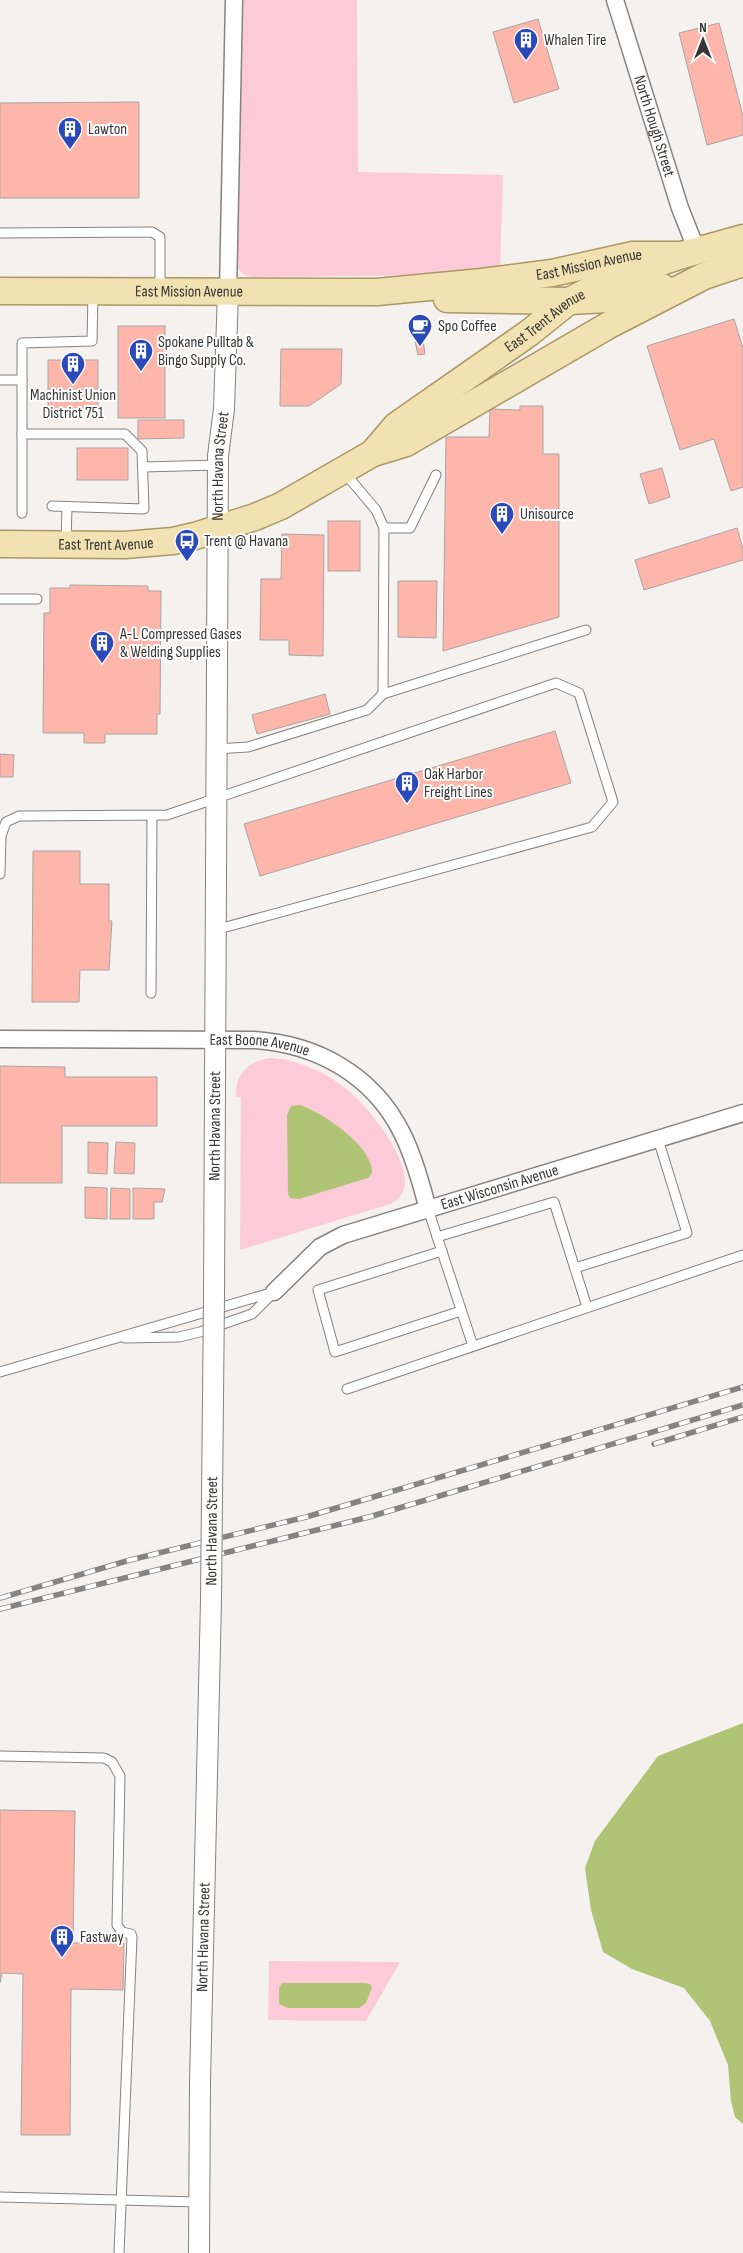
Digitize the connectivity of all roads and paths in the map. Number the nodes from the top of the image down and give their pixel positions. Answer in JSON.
{"nodes":[{"id":1,"x":234,"y":0,"type":"edge"},
{"id":2,"x":615,"y":0,"type":"edge"},
{"id":3,"x":0,"y":233,"type":"edge"},
{"id":4,"x":743,"y":238,"type":"edge"},
{"id":5,"x":689,"y":253,"type":"junction"},
{"id":6,"x":743,"y":263,"type":"edge"},
{"id":7,"x":704,"y":276,"type":"junction"},
{"id":8,"x":0,"y":291,"type":"edge"},
{"id":9,"x":93,"y":292,"type":"junction"},
{"id":10,"x":160,"y":292,"type":"junction"},
{"id":11,"x":228,"y":292,"type":"junction"},
{"id":12,"x":377,"y":292,"type":"junction"},
{"id":13,"x":569,"y":302,"type":"junction"},
{"id":14,"x":0,"y":380,"type":"edge"},
{"id":15,"x":22,"y":380,"type":"junction"},
{"id":16,"x":22,"y":434,"type":"junction"},
{"id":17,"x":373,"y":453,"type":"junction"},
{"id":18,"x":218,"y":465,"type":"junction"},
{"id":19,"x":143,"y":467,"type":"junction"},
{"id":20,"x":343,"y":471,"type":"junction"},
{"id":21,"x":436,"y":474,"type":"dead end"},
{"id":22,"x":52,"y":506,"type":"dead end"},
{"id":23,"x":67,"y":507,"type":"junction"},
{"id":24,"x":22,"y":514,"type":"dead end"},
{"id":25,"x":384,"y":528,"type":"junction"},
{"id":26,"x":218,"y":530,"type":"junction"},
{"id":27,"x":0,"y":544,"type":"edge"},
{"id":28,"x":66,"y":545,"type":"junction"},
{"id":29,"x":0,"y":599,"type":"edge"},
{"id":30,"x":37,"y":599,"type":"dead end"},
{"id":31,"x":586,"y":630,"type":"dead end"},
{"id":32,"x":383,"y":694,"type":"junction"},
{"id":33,"x":216,"y":749,"type":"junction"},
{"id":34,"x":216,"y":800,"type":"junction"},
{"id":35,"x":152,"y":816,"type":"junction"},
{"id":36,"x":0,"y":874,"type":"edge"},
{"id":37,"x":215,"y":930,"type":"junction"},
{"id":38,"x":151,"y":993,"type":"dead end"},
{"id":39,"x":0,"y":1039,"type":"edge"},
{"id":40,"x":214,"y":1040,"type":"junction"},
{"id":41,"x":743,"y":1113,"type":"edge"},
{"id":42,"x":658,"y":1139,"type":"junction"},
{"id":43,"x":428,"y":1209,"type":"junction"},
{"id":44,"x":437,"y":1237,"type":"junction"},
{"id":45,"x":442,"y":1251,"type":"junction"},
{"id":46,"x":743,"y":1255,"type":"edge"},
{"id":47,"x":575,"y":1268,"type":"junction"},
{"id":48,"x":274,"y":1292,"type":"junction"},
{"id":49,"x":587,"y":1307,"type":"junction"},
{"id":50,"x":461,"y":1311,"type":"junction"},
{"id":51,"x":102,"y":1341,"type":"junction"},
{"id":52,"x":473,"y":1346,"type":"junction"},
{"id":53,"x":0,"y":1372,"type":"edge"},
{"id":54,"x":347,"y":1389,"type":"dead end"},
{"id":55,"x":0,"y":1756,"type":"edge"},
{"id":56,"x":0,"y":2197,"type":"edge"},
{"id":57,"x":122,"y":2200,"type":"junction"},
{"id":58,"x":199,"y":2202,"type":"junction"},
{"id":59,"x":119,"y":2253,"type":"edge"},
{"id":60,"x":199,"y":2253,"type":"edge"}],
"edges":[{"from":1,"to":11,"type":"street","name":"North Havana Street"},
{"from":2,"to":5,"type":"street","name":"North Hough Street"},
{"from":3,"to":10,"type":"lane"},
{"from":4,"to":5,"type":"main road","name":"East Trent Avenue"},
{"from":5,"to":12,"type":"main road","name":"East Mission Avenue"},
{"from":5,"to":13,"type":"main road","name":"East Trent Avenue"},
{"from":6,"to":7,"type":"main road","name":"East Trent Avenue"},
{"from":7,"to":13,"type":"main road","name":"East Mission Avenue"},
{"from":7,"to":17,"type":"main road","name":"East Trent Avenue"},
{"from":8,"to":9,"type":"main road","name":"East Mission Avenue"},
{"from":9,"to":10,"type":"main road","name":"East Mission Avenue"},
{"from":9,"to":15,"type":"lane"},
{"from":10,"to":11,"type":"main road","name":"East Mission Avenue"},
{"from":11,"to":12,"type":"main road","name":"East Mission Avenue"},
{"from":11,"to":18,"type":"street","name":"North Havana Street"},
{"from":12,"to":13,"type":"main road","name":"East Mission Avenue"},
{"from":13,"to":17,"type":"main road","name":"East Trent Avenue"},
{"from":14,"to":15,"type":"lane"},
{"from":15,"to":16,"type":"lane"},
{"from":16,"to":19,"type":"lane"},
{"from":16,"to":24,"type":"lane"},
{"from":17,"to":20,"type":"main road","name":"East Trent Avenue"},
{"from":18,"to":19,"type":"lane"},
{"from":18,"to":26,"type":"street","name":"North Havana Street"},
{"from":19,"to":23,"type":"lane"},
{"from":20,"to":25,"type":"lane"},
{"from":20,"to":26,"type":"main road","name":"East Trent Avenue"},
{"from":21,"to":25,"type":"lane"},
{"from":22,"to":23,"type":"lane"},
{"from":23,"to":28,"type":"lane"},
{"from":25,"to":32,"type":"lane"},
{"from":26,"to":28,"type":"main road","name":"East Trent Avenue"},
{"from":26,"to":33,"type":"street","name":"North Havana Street"},
{"from":27,"to":28,"type":"main road","name":"East Trent Avenue"},
{"from":29,"to":30,"type":"lane"},
{"from":31,"to":32,"type":"lane"},
{"from":32,"to":33,"type":"lane"},
{"from":33,"to":34,"type":"street","name":"North Havana Street"},
{"from":34,"to":35,"type":"lane"},
{"from":34,"to":37,"type":"street","name":"North Havana Street"},
{"from":34,"to":37,"type":"lane"},
{"from":35,"to":36,"type":"lane"},
{"from":35,"to":38,"type":"lane"},
{"from":37,"to":40,"type":"street","name":"North Havana Street"},
{"from":39,"to":40,"type":"street","name":"East Boone Avenue"},
{"from":40,"to":43,"type":"street","name":"East Boone Avenue"},
{"from":40,"to":58,"type":"street","name":"North Havana Street","bridge":true},
{"from":41,"to":42,"type":"street","name":"East Wisconsin Avenue"},
{"from":42,"to":43,"type":"street","name":"East Wisconsin Avenue"},
{"from":42,"to":47,"type":"lane"},
{"from":43,"to":44,"type":"lane"},
{"from":43,"to":48,"type":"street","name":"East Wisconsin Avenue"},
{"from":44,"to":45,"type":"lane"},
{"from":44,"to":47,"type":"lane"},
{"from":45,"to":50,"type":"lane"},
{"from":45,"to":50,"type":"lane"},
{"from":46,"to":49,"type":"lane"},
{"from":47,"to":49,"type":"lane"},
{"from":48,"to":51,"type":"lane"},
{"from":48,"to":51,"type":"lane"},
{"from":49,"to":52,"type":"lane"},
{"from":50,"to":52,"type":"lane"},
{"from":51,"to":53,"type":"lane"},
{"from":52,"to":54,"type":"lane"},
{"from":55,"to":57,"type":"lane"},
{"from":56,"to":57,"type":"lane"},
{"from":57,"to":58,"type":"lane"},
{"from":57,"to":59,"type":"lane"},
{"from":58,"to":60,"type":"street","name":"North Havana Street"}]}
